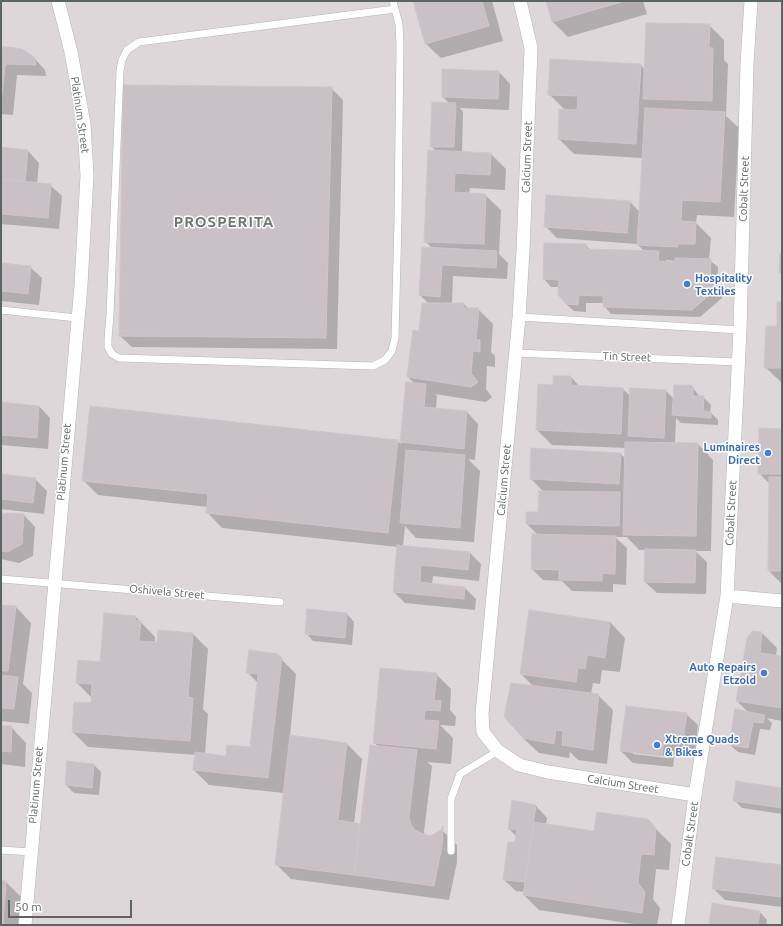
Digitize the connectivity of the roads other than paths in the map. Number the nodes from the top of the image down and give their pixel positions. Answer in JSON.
{"nodes":[{"id":1,"x":58,"y":1,"type":"edge"},
{"id":2,"x":393,"y":1,"type":"edge"},
{"id":3,"x":520,"y":1,"type":"edge"},
{"id":4,"x":751,"y":1,"type":"edge"},
{"id":5,"x":395,"y":9,"type":"junction"},
{"id":6,"x":1,"y":310,"type":"edge"},
{"id":7,"x":519,"y":317,"type":"junction"},
{"id":8,"x":77,"y":318,"type":"junction"},
{"id":9,"x":740,"y":330,"type":"junction"},
{"id":10,"x":516,"y":353,"type":"junction"},
{"id":11,"x":738,"y":362,"type":"junction"},
{"id":12,"x":1,"y":579,"type":"edge"},
{"id":13,"x":54,"y":583,"type":"junction"},
{"id":14,"x":727,"y":596,"type":"junction"},
{"id":15,"x":782,"y":601,"type":"edge"},
{"id":16,"x":280,"y":602,"type":"dead end"},
{"id":17,"x":498,"y":751,"type":"junction"},
{"id":18,"x":695,"y":795,"type":"junction"},
{"id":19,"x":1,"y":850,"type":"edge"},
{"id":20,"x":451,"y":851,"type":"dead end"},
{"id":21,"x":31,"y":852,"type":"junction"},
{"id":22,"x":25,"y":925,"type":"edge"},
{"id":23,"x":678,"y":925,"type":"edge"}],
"edges":[{"from":1,"to":8,"type":"street","name":"Platinum Street"},
{"from":2,"to":5,"type":"lane"},
{"from":3,"to":7,"type":"street","name":"Calcium Street"},
{"from":4,"to":9,"type":"street","name":"Cobalt Street"},
{"from":5,"to":5,"type":"lane"},
{"from":6,"to":8,"type":"lane"},
{"from":7,"to":9,"type":"lane"},
{"from":7,"to":10,"type":"street","name":"Calcium Street"},
{"from":8,"to":13,"type":"street","name":"Platinum Street"},
{"from":9,"to":11,"type":"street","name":"Cobalt Street"},
{"from":10,"to":11,"type":"lane","name":"Tin Street"},
{"from":10,"to":17,"type":"street","name":"Calcium Street"},
{"from":11,"to":14,"type":"street","name":"Cobalt Street"},
{"from":12,"to":13,"type":"lane","name":"Oshivela Street"},
{"from":13,"to":16,"type":"lane","name":"Oshivela Street"},
{"from":13,"to":21,"type":"street","name":"Platinum Street"},
{"from":14,"to":15,"type":"street"},
{"from":14,"to":18,"type":"street","name":"Cobalt Street"},
{"from":17,"to":18,"type":"street","name":"Calcium Street"},
{"from":17,"to":20,"type":"lane"},
{"from":18,"to":23,"type":"street","name":"Cobalt Street"},
{"from":19,"to":21,"type":"lane"},
{"from":21,"to":22,"type":"street","name":"Platinum Street"}]}
